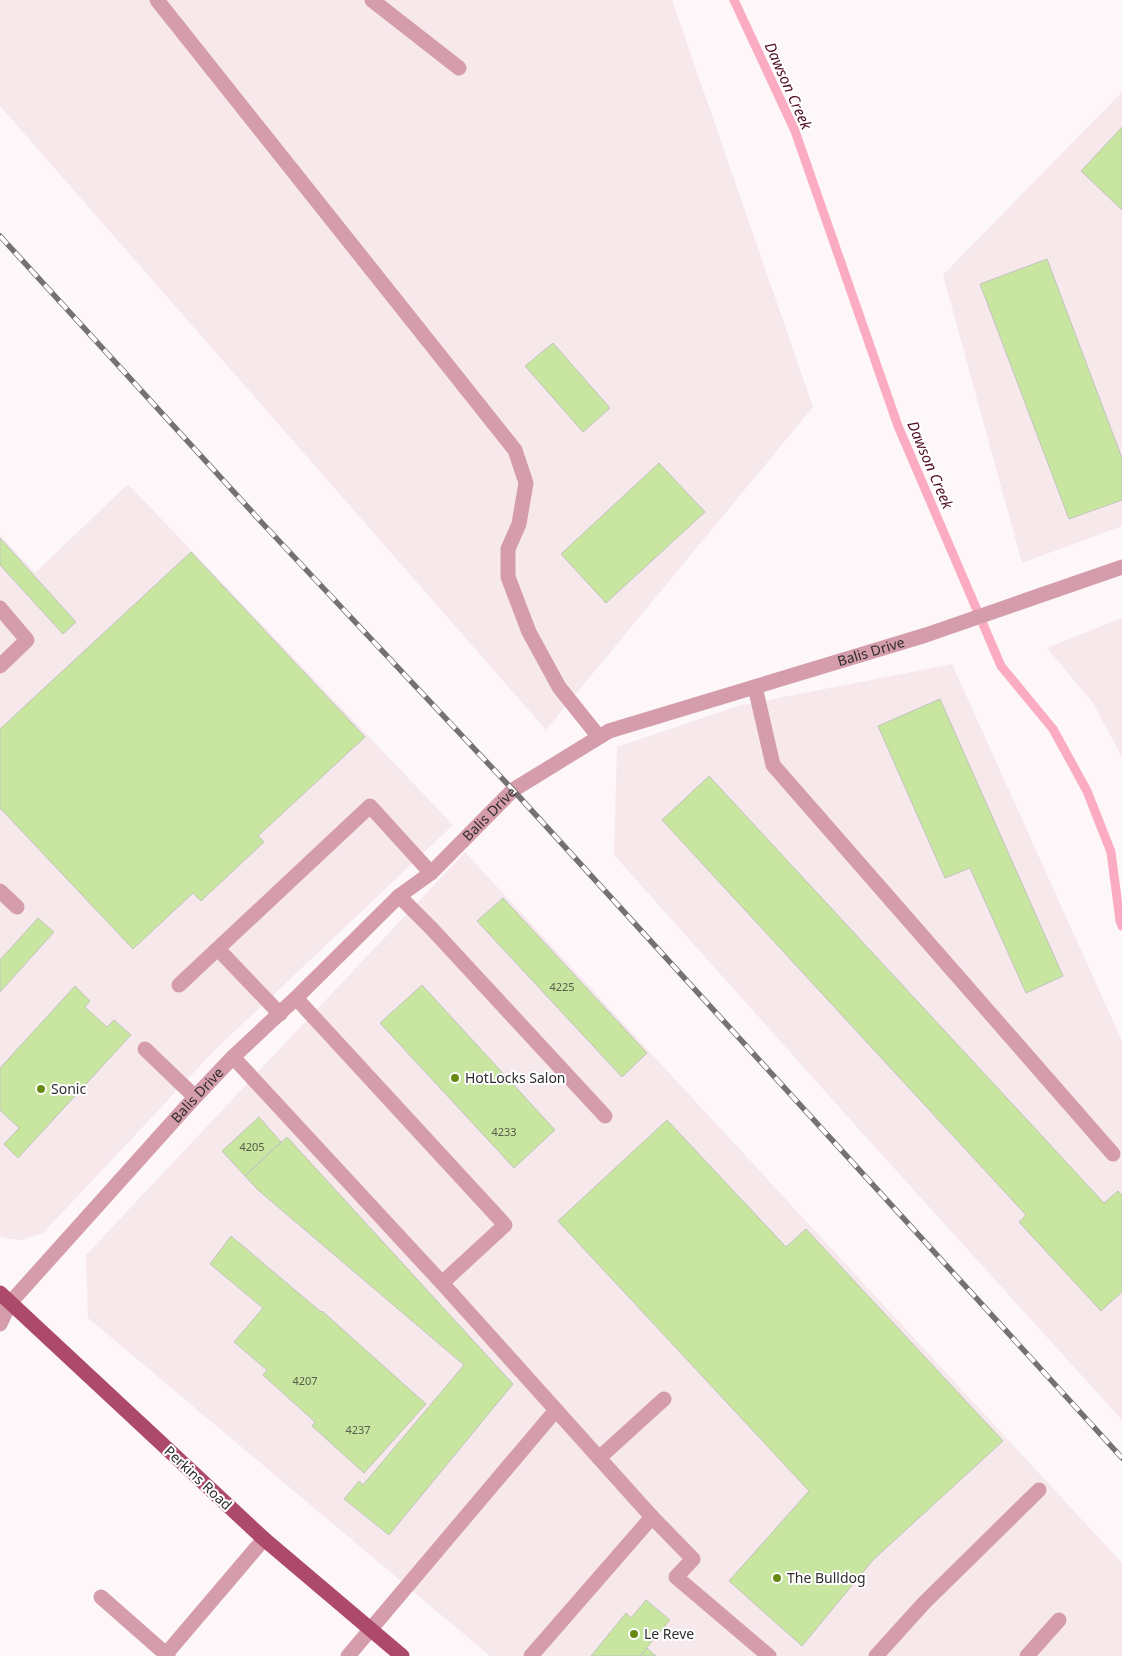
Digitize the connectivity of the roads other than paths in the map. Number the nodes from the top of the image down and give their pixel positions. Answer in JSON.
{"nodes":[{"id":1,"x":158,"y":0,"type":"edge"},
{"id":2,"x":372,"y":0,"type":"edge"},
{"id":3,"x":459,"y":68,"type":"dead end"},
{"id":4,"x":1122,"y":567,"type":"edge"},
{"id":5,"x":0,"y":608,"type":"edge"},
{"id":6,"x":0,"y":666,"type":"edge"},
{"id":7,"x":755,"y":686,"type":"junction"},
{"id":8,"x":599,"y":737,"type":"junction"},
{"id":9,"x":430,"y":873,"type":"junction"},
{"id":10,"x":0,"y":891,"type":"edge"},
{"id":11,"x":399,"y":896,"type":"junction"},
{"id":12,"x":18,"y":907,"type":"dead end"},
{"id":13,"x":218,"y":949,"type":"junction"},
{"id":14,"x":179,"y":985,"type":"dead end"},
{"id":15,"x":296,"y":998,"type":"junction"},
{"id":16,"x":280,"y":1014,"type":"junction"},
{"id":17,"x":145,"y":1049,"type":"dead end"},
{"id":18,"x":233,"y":1057,"type":"junction"},
{"id":19,"x":195,"y":1097,"type":"junction"},
{"id":20,"x":605,"y":1116,"type":"dead end"},
{"id":21,"x":1113,"y":1154,"type":"dead end"},
{"id":22,"x":442,"y":1283,"type":"junction"},
{"id":23,"x":3,"y":1302,"type":"edge"},
{"id":24,"x":0,"y":1324,"type":"edge"},
{"id":25,"x":664,"y":1399,"type":"dead end"},
{"id":26,"x":556,"y":1410,"type":"junction"},
{"id":27,"x":599,"y":1458,"type":"junction"},
{"id":28,"x":1039,"y":1490,"type":"dead end"},
{"id":29,"x":652,"y":1517,"type":"junction"},
{"id":30,"x":264,"y":1540,"type":"junction"},
{"id":31,"x":101,"y":1597,"type":"dead end"},
{"id":32,"x":1059,"y":1620,"type":"dead end"},
{"id":33,"x":371,"y":1629,"type":"junction"},
{"id":34,"x":167,"y":1655,"type":"edge"},
{"id":35,"x":348,"y":1656,"type":"edge"},
{"id":36,"x":402,"y":1656,"type":"edge"},
{"id":37,"x":531,"y":1656,"type":"edge"},
{"id":38,"x":769,"y":1656,"type":"edge"},
{"id":39,"x":876,"y":1656,"type":"edge"},
{"id":40,"x":1027,"y":1656,"type":"edge"}],
"edges":[{"from":1,"to":8,"type":"street"},
{"from":2,"to":3,"type":"street"},
{"from":4,"to":7,"type":"street","name":"Balis Drive"},
{"from":5,"to":6,"type":"street"},
{"from":7,"to":8,"type":"street","name":"Balis Drive"},
{"from":7,"to":21,"type":"street"},
{"from":8,"to":9,"type":"street","name":"Balis Drive"},
{"from":9,"to":11,"type":"street","name":"Balis Drive"},
{"from":9,"to":13,"type":"street"},
{"from":10,"to":12,"type":"street"},
{"from":11,"to":15,"type":"street","name":"Balis Drive"},
{"from":11,"to":20,"type":"street"},
{"from":13,"to":14,"type":"street"},
{"from":13,"to":16,"type":"street"},
{"from":15,"to":16,"type":"street","name":"Balis Drive"},
{"from":15,"to":22,"type":"street"},
{"from":16,"to":18,"type":"street","name":"Balis Drive"},
{"from":17,"to":19,"type":"street"},
{"from":18,"to":19,"type":"street","name":"Balis Drive"},
{"from":18,"to":22,"type":"street"},
{"from":19,"to":23,"type":"street","name":"Balis Drive"},
{"from":22,"to":26,"type":"street"},
{"from":23,"to":24,"type":"street","name":"Balis Drive"},
{"from":23,"to":30,"type":"main road","name":"Perkins Road"},
{"from":25,"to":27,"type":"street"},
{"from":26,"to":27,"type":"street"},
{"from":26,"to":33,"type":"street"},
{"from":27,"to":29,"type":"street"},
{"from":28,"to":39,"type":"street"},
{"from":29,"to":37,"type":"street"},
{"from":29,"to":38,"type":"street"},
{"from":30,"to":33,"type":"main road","name":"Perkins Road"},
{"from":30,"to":34,"type":"street"},
{"from":31,"to":34,"type":"street"},
{"from":32,"to":40,"type":"street"},
{"from":33,"to":35,"type":"street"},
{"from":33,"to":36,"type":"main road","name":"Perkins Road"}]}
